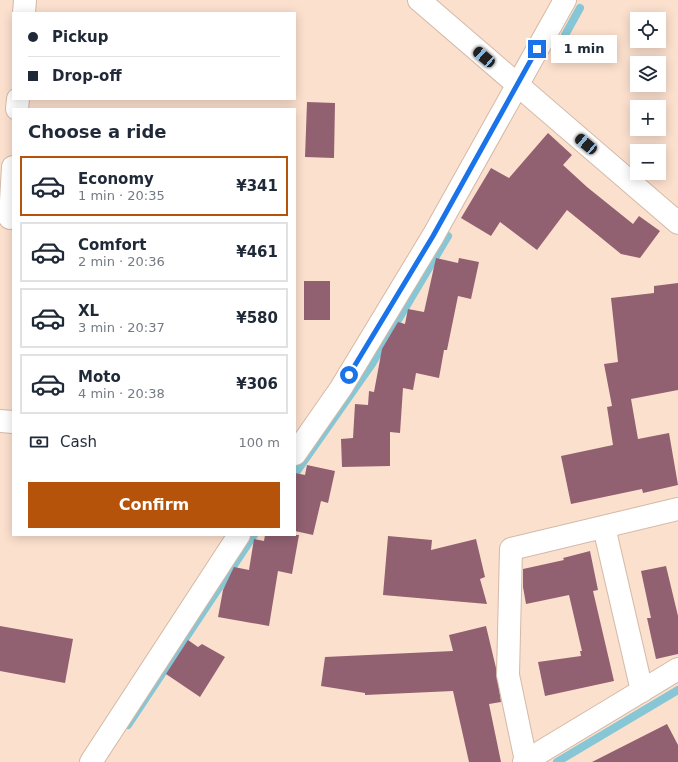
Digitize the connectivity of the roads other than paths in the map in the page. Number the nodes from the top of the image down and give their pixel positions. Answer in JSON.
{"nodes":[{"id":1,"x":25,"y":0,"type":"edge"},
{"id":2,"x":419,"y":0,"type":"edge"},
{"id":3,"x":565,"y":0,"type":"edge"},
{"id":4,"x":24,"y":12,"type":"edge"},
{"id":5,"x":516,"y":85,"type":"junction"},
{"id":6,"x":12,"y":184,"type":"edge"},
{"id":7,"x":10,"y":218,"type":"dead end"},
{"id":8,"x":678,"y":223,"type":"edge"},
{"id":9,"x":0,"y":421,"type":"edge"},
{"id":10,"x":12,"y":422,"type":"edge"},
{"id":11,"x":296,"y":453,"type":"edge"},
{"id":12,"x":678,"y":509,"type":"edge"},
{"id":13,"x":604,"y":527,"type":"junction"},
{"id":14,"x":238,"y":536,"type":"edge"},
{"id":15,"x":678,"y":669,"type":"edge"},
{"id":16,"x":642,"y":691,"type":"junction"},
{"id":17,"x":525,"y":761,"type":"edge"},
{"id":18,"x":91,"y":762,"type":"edge"}],
"edges":[{"from":1,"to":4,"type":"street"},
{"from":2,"to":5,"type":"street"},
{"from":3,"to":5,"type":"street"},
{"from":5,"to":8,"type":"street"},
{"from":5,"to":11,"type":"street"},
{"from":6,"to":7,"type":"street"},
{"from":9,"to":10,"type":"street"},
{"from":12,"to":13,"type":"street"},
{"from":13,"to":16,"type":"street"},
{"from":13,"to":17,"type":"street"},
{"from":14,"to":18,"type":"street"},
{"from":15,"to":16,"type":"street"},
{"from":16,"to":17,"type":"street"}]}
